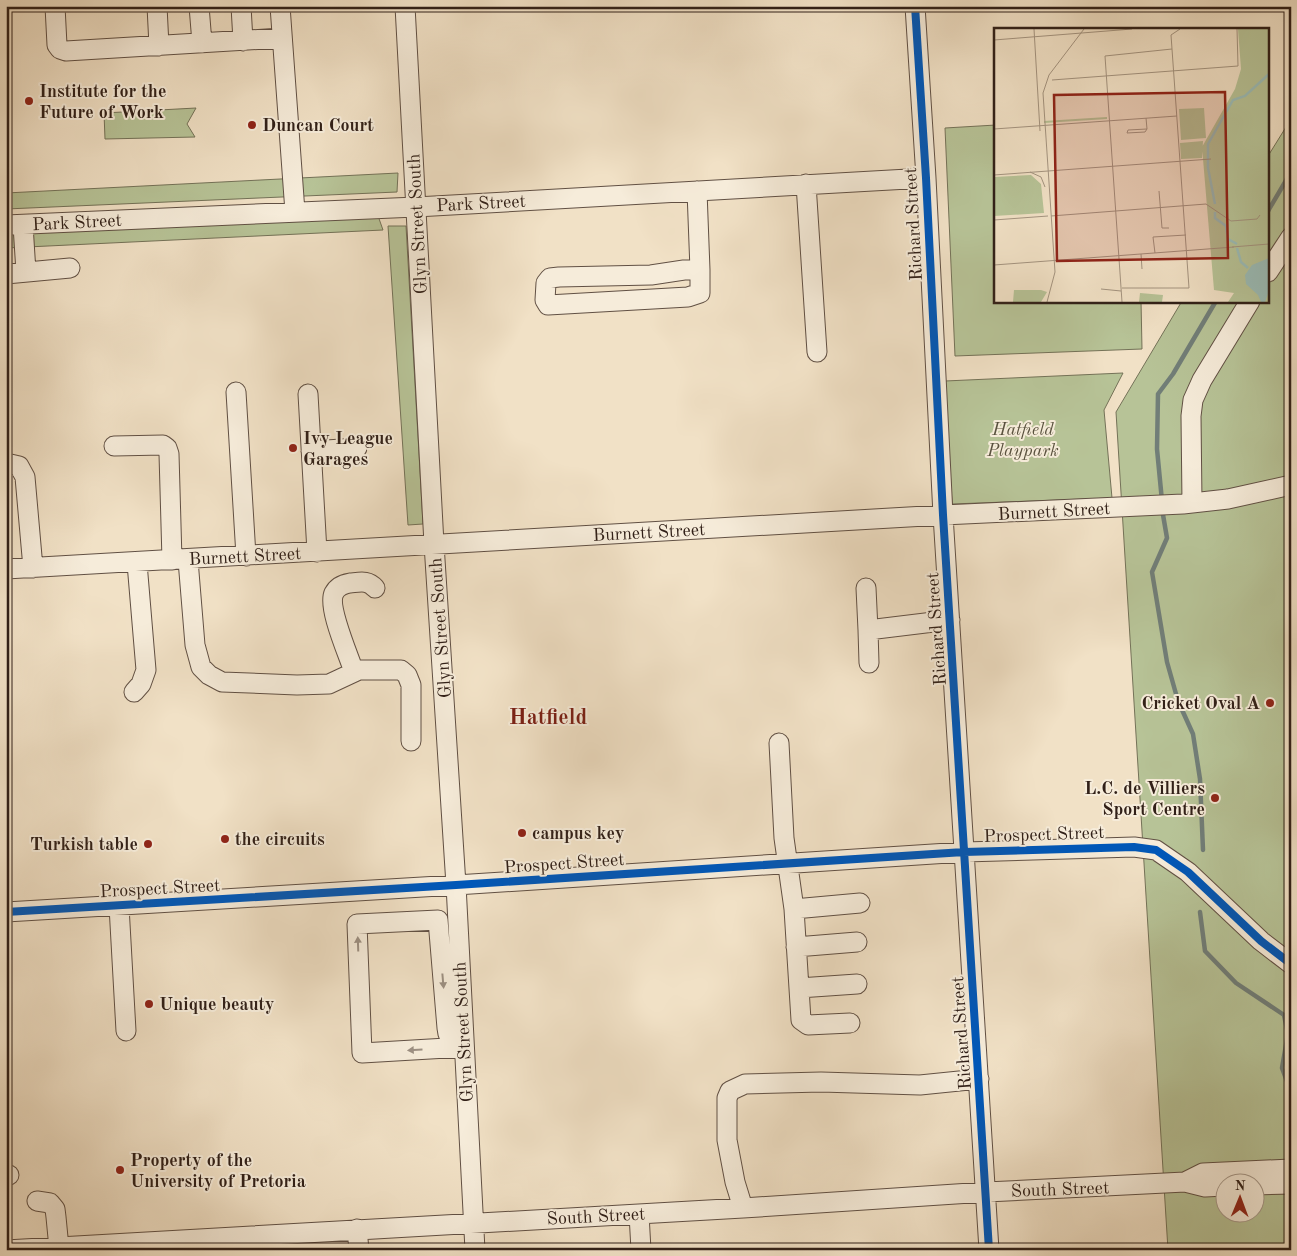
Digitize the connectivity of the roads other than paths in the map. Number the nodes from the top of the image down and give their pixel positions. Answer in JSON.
{"nodes":[{"id":1,"x":55,"y":6,"type":"edge"},
{"id":2,"x":157,"y":6,"type":"edge"},
{"id":3,"x":199,"y":6,"type":"edge"},
{"id":4,"x":241,"y":6,"type":"edge"},
{"id":5,"x":280,"y":6,"type":"edge"},
{"id":6,"x":405,"y":6,"type":"edge"},
{"id":7,"x":914,"y":6,"type":"edge"},
{"id":8,"x":282,"y":38,"type":"junction"},
{"id":9,"x":243,"y":41,"type":"junction"},
{"id":10,"x":202,"y":43,"type":"junction"},
{"id":11,"x":159,"y":46,"type":"junction"},
{"id":12,"x":926,"y":178,"type":"junction"},
{"id":13,"x":806,"y":184,"type":"junction"},
{"id":14,"x":697,"y":190,"type":"junction"},
{"id":15,"x":416,"y":207,"type":"junction"},
{"id":16,"x":295,"y":212,"type":"junction"},
{"id":17,"x":14,"y":225,"type":"edge"},
{"id":18,"x":1291,"y":237,"type":"edge"},
{"id":19,"x":70,"y":268,"type":"dead end"},
{"id":20,"x":1270,"y":269,"type":"edge"},
{"id":21,"x":700,"y":270,"type":"junction"},
{"id":22,"x":26,"y":272,"type":"junction"},
{"id":23,"x":6,"y":274,"type":"edge"},
{"id":24,"x":1249,"y":302,"type":"edge"},
{"id":25,"x":817,"y":352,"type":"dead end"},
{"id":26,"x":236,"y":392,"type":"dead end"},
{"id":27,"x":308,"y":394,"type":"dead end"},
{"id":28,"x":114,"y":446,"type":"dead end"},
{"id":29,"x":356,"y":448,"type":"dead end"},
{"id":30,"x":311,"y":451,"type":"junction"},
{"id":31,"x":6,"y":464,"type":"edge"},
{"id":32,"x":1291,"y":485,"type":"edge"},
{"id":33,"x":1188,"y":504,"type":"junction"},
{"id":34,"x":944,"y":515,"type":"junction"},
{"id":35,"x":434,"y":544,"type":"junction"},
{"id":36,"x":316,"y":552,"type":"junction"},
{"id":37,"x":246,"y":556,"type":"junction"},
{"id":38,"x":180,"y":560,"type":"junction"},
{"id":39,"x":137,"y":563,"type":"junction"},
{"id":40,"x":33,"y":568,"type":"junction"},
{"id":41,"x":6,"y":569,"type":"edge"},
{"id":42,"x":375,"y":588,"type":"dead end"},
{"id":43,"x":866,"y":588,"type":"dead end"},
{"id":44,"x":950,"y":620,"type":"junction"},
{"id":45,"x":868,"y":630,"type":"junction"},
{"id":46,"x":869,"y":663,"type":"dead end"},
{"id":47,"x":354,"y":672,"type":"junction"},
{"id":48,"x":134,"y":692,"type":"dead end"},
{"id":49,"x":411,"y":741,"type":"dead end"},
{"id":50,"x":779,"y":743,"type":"dead end"},
{"id":51,"x":964,"y":852,"type":"junction"},
{"id":52,"x":787,"y":863,"type":"junction"},
{"id":53,"x":456,"y":886,"type":"junction"},
{"id":54,"x":860,"y":903,"type":"dead end"},
{"id":55,"x":119,"y":906,"type":"junction"},
{"id":56,"x":794,"y":909,"type":"junction"},
{"id":57,"x":6,"y":912,"type":"edge"},
{"id":58,"x":857,"y":942,"type":"dead end"},
{"id":59,"x":796,"y":947,"type":"junction"},
{"id":60,"x":1291,"y":964,"type":"edge"},
{"id":61,"x":858,"y":984,"type":"dead end"},
{"id":62,"x":799,"y":988,"type":"junction"},
{"id":63,"x":850,"y":1023,"type":"dead end"},
{"id":64,"x":126,"y":1031,"type":"dead end"},
{"id":65,"x":464,"y":1040,"type":"junction"},
{"id":66,"x":979,"y":1079,"type":"junction"},
{"id":67,"x":1291,"y":1168,"type":"edge"},
{"id":68,"x":1185,"y":1182,"type":"junction"},
{"id":69,"x":1291,"y":1184,"type":"edge"},
{"id":70,"x":1264,"y":1185,"type":"edge"},
{"id":71,"x":1214,"y":1187,"type":"edge"},
{"id":72,"x":986,"y":1192,"type":"junction"},
{"id":73,"x":37,"y":1201,"type":"dead end"},
{"id":74,"x":744,"y":1208,"type":"junction"},
{"id":75,"x":639,"y":1214,"type":"junction"},
{"id":76,"x":473,"y":1222,"type":"junction"},
{"id":77,"x":357,"y":1230,"type":"junction"},
{"id":78,"x":282,"y":1242,"type":"edge"},
{"id":79,"x":120,"y":1247,"type":"edge"},
{"id":80,"x":59,"y":1248,"type":"junction"},
{"id":81,"x":99,"y":1248,"type":"edge"},
{"id":82,"x":6,"y":1250,"type":"edge"},
{"id":83,"x":358,"y":1250,"type":"edge"},
{"id":84,"x":475,"y":1250,"type":"edge"},
{"id":85,"x":641,"y":1250,"type":"edge"},
{"id":86,"x":989,"y":1250,"type":"edge"}],
"edges":[{"from":1,"to":11,"type":"street"},
{"from":2,"to":11,"type":"street"},
{"from":3,"to":10,"type":"street"},
{"from":4,"to":9,"type":"street"},
{"from":5,"to":8,"type":"street"},
{"from":6,"to":15,"type":"street","name":"Glyn Street South"},
{"from":7,"to":12,"type":"street","name":"Richard Street"},
{"from":8,"to":9,"type":"street"},
{"from":8,"to":16,"type":"street"},
{"from":9,"to":10,"type":"street"},
{"from":10,"to":11,"type":"street"},
{"from":12,"to":13,"type":"street","name":"Park Street"},
{"from":12,"to":34,"type":"street","name":"Richard Street"},
{"from":13,"to":14,"type":"street","name":"Park Street"},
{"from":13,"to":25,"type":"street"},
{"from":14,"to":15,"type":"street","name":"Park Street"},
{"from":14,"to":21,"type":"street"},
{"from":15,"to":16,"type":"street","name":"Park Street"},
{"from":15,"to":35,"type":"street","name":"Glyn Street South"},
{"from":16,"to":17,"type":"street","name":"Park Street"},
{"from":17,"to":22,"type":"street"},
{"from":18,"to":20,"type":"street"},
{"from":19,"to":22,"type":"street"},
{"from":21,"to":21,"type":"street"},
{"from":22,"to":23,"type":"street"},
{"from":24,"to":33,"type":"street"},
{"from":26,"to":37,"type":"street"},
{"from":27,"to":30,"type":"street"},
{"from":28,"to":38,"type":"street"},
{"from":29,"to":30,"type":"street"},
{"from":30,"to":36,"type":"street"},
{"from":31,"to":40,"type":"street"},
{"from":32,"to":33,"type":"street","name":"Burnett Street"},
{"from":33,"to":34,"type":"street","name":"Burnett Street"},
{"from":34,"to":35,"type":"street","name":"Burnett Street"},
{"from":34,"to":44,"type":"street","name":"Richard Street"},
{"from":35,"to":36,"type":"street","name":"Burnett Street"},
{"from":35,"to":53,"type":"street","name":"Glyn Street South"},
{"from":36,"to":37,"type":"street","name":"Burnett Street"},
{"from":37,"to":38,"type":"street","name":"Burnett Street"},
{"from":38,"to":39,"type":"street","name":"Burnett Street"},
{"from":38,"to":47,"type":"street"},
{"from":39,"to":40,"type":"street","name":"Burnett Street"},
{"from":39,"to":48,"type":"street"},
{"from":40,"to":41,"type":"street","name":"Burnett Street"},
{"from":42,"to":47,"type":"street"},
{"from":43,"to":45,"type":"street"},
{"from":44,"to":45,"type":"street"},
{"from":44,"to":51,"type":"street","name":"Richard Street"},
{"from":45,"to":46,"type":"street"},
{"from":47,"to":49,"type":"street"},
{"from":50,"to":52,"type":"street"},
{"from":51,"to":52,"type":"street","name":"Prospect Street"},
{"from":51,"to":60,"type":"street","name":"Prospect Street"},
{"from":51,"to":66,"type":"street","name":"Richard Street"},
{"from":52,"to":53,"type":"street","name":"Prospect Street"},
{"from":52,"to":56,"type":"street"},
{"from":53,"to":55,"type":"street","name":"Prospect Street"},
{"from":53,"to":65,"type":"street","name":"Glyn Street South"},
{"from":54,"to":56,"type":"street"},
{"from":55,"to":57,"type":"street","name":"Prospect Street"},
{"from":55,"to":64,"type":"street"},
{"from":56,"to":59,"type":"street"},
{"from":58,"to":59,"type":"street"},
{"from":59,"to":62,"type":"street"},
{"from":61,"to":62,"type":"street"},
{"from":62,"to":63,"type":"street"},
{"from":65,"to":65,"type":"street","one_way":true},
{"from":65,"to":76,"type":"street","name":"Glyn Street South"},
{"from":66,"to":72,"type":"street","name":"Richard Street"},
{"from":66,"to":74,"type":"street"},
{"from":67,"to":68,"type":"street","name":"South Street"},
{"from":68,"to":71,"type":"street","name":"South Street"},
{"from":68,"to":72,"type":"street","name":"South Street"},
{"from":69,"to":70,"type":"street"},
{"from":72,"to":74,"type":"street","name":"South Street"},
{"from":72,"to":86,"type":"street","name":"Richard Street"},
{"from":73,"to":80,"type":"street"},
{"from":74,"to":75,"type":"street","name":"South Street"},
{"from":75,"to":76,"type":"street","name":"South Street"},
{"from":75,"to":85,"type":"street"},
{"from":76,"to":77,"type":"street","name":"South Street"},
{"from":76,"to":84,"type":"street","name":"Glyn Street South"},
{"from":77,"to":78,"type":"street","name":"South Street"},
{"from":77,"to":83,"type":"street"},
{"from":78,"to":79,"type":"street","name":"South Street"},
{"from":79,"to":81,"type":"street","name":"South Street"},
{"from":80,"to":81,"type":"street","name":"South Street"},
{"from":80,"to":82,"type":"street","name":"South Street"}]}
